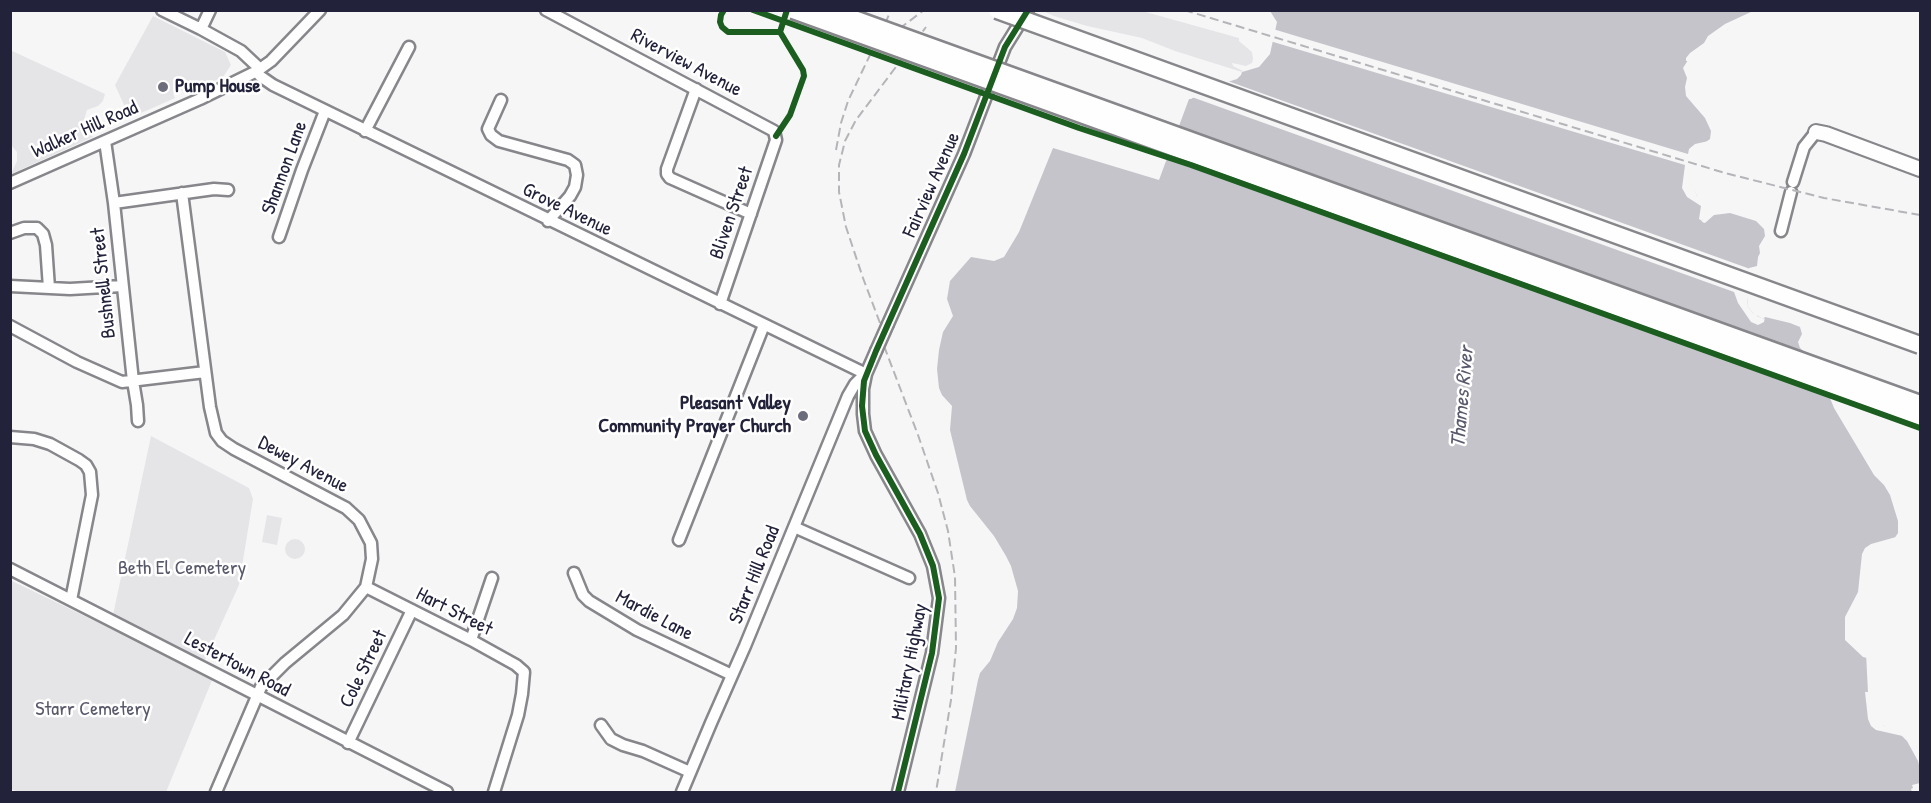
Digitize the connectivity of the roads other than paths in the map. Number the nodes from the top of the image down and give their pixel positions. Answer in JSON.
{"nodes":[{"id":1,"x":162,"y":10,"type":"edge"},
{"id":2,"x":210,"y":10,"type":"edge"},
{"id":3,"x":320,"y":10,"type":"edge"},
{"id":4,"x":546,"y":10,"type":"edge"},
{"id":5,"x":793,"y":10,"type":"edge"},
{"id":6,"x":829,"y":10,"type":"edge"},
{"id":7,"x":997,"y":10,"type":"edge"},
{"id":8,"x":1028,"y":10,"type":"edge"},
{"id":9,"x":201,"y":29,"type":"junction"},
{"id":10,"x":409,"y":47,"type":"dead end"},
{"id":11,"x":257,"y":71,"type":"junction"},
{"id":12,"x":696,"y":89,"type":"junction"},
{"id":13,"x":501,"y":100,"type":"dead end"},
{"id":14,"x":325,"y":111,"type":"junction"},
{"id":15,"x":365,"y":131,"type":"junction"},
{"id":16,"x":1816,"y":132,"type":"joint"},
{"id":17,"x":775,"y":133,"type":"joint"},
{"id":18,"x":105,"y":141,"type":"junction"},
{"id":19,"x":1920,"y":169,"type":"edge"},
{"id":20,"x":10,"y":183,"type":"edge"},
{"id":21,"x":228,"y":190,"type":"dead end"},
{"id":22,"x":182,"y":193,"type":"junction"},
{"id":23,"x":114,"y":203,"type":"junction"},
{"id":24,"x":752,"y":214,"type":"junction"},
{"id":25,"x":548,"y":221,"type":"junction"},
{"id":26,"x":1781,"y":231,"type":"dead end"},
{"id":27,"x":10,"y":233,"type":"edge"},
{"id":28,"x":279,"y":237,"type":"dead end"},
{"id":29,"x":10,"y":286,"type":"edge"},
{"id":30,"x":122,"y":286,"type":"junction"},
{"id":31,"x":49,"y":288,"type":"junction"},
{"id":32,"x":720,"y":304,"type":"junction"},
{"id":33,"x":764,"y":325,"type":"junction"},
{"id":34,"x":10,"y":326,"type":"edge"},
{"id":35,"x":1920,"y":345,"type":"edge"},
{"id":36,"x":205,"y":372,"type":"junction"},
{"id":37,"x":866,"y":374,"type":"junction"},
{"id":38,"x":133,"y":381,"type":"junction"},
{"id":39,"x":1920,"y":404,"type":"edge"},
{"id":40,"x":1920,"y":417,"type":"edge"},
{"id":41,"x":138,"y":421,"type":"dead end"},
{"id":42,"x":10,"y":437,"type":"edge"},
{"id":43,"x":795,"y":527,"type":"junction"},
{"id":44,"x":679,"y":540,"type":"dead end"},
{"id":45,"x":10,"y":569,"type":"edge"},
{"id":46,"x":574,"y":573,"type":"dead end"},
{"id":47,"x":492,"y":578,"type":"dead end"},
{"id":48,"x":909,"y":578,"type":"dead end"},
{"id":49,"x":366,"y":587,"type":"junction"},
{"id":50,"x":71,"y":600,"type":"junction"},
{"id":51,"x":412,"y":610,"type":"junction"},
{"id":52,"x":471,"y":640,"type":"junction"},
{"id":53,"x":732,"y":675,"type":"junction"},
{"id":54,"x":256,"y":696,"type":"junction"},
{"id":55,"x":600,"y":725,"type":"dead end"},
{"id":56,"x":348,"y":743,"type":"junction"},
{"id":57,"x":690,"y":772,"type":"junction"},
{"id":58,"x":441,"y":791,"type":"edge"},
{"id":59,"x":216,"y":792,"type":"edge"},
{"id":60,"x":494,"y":792,"type":"edge"},
{"id":61,"x":682,"y":792,"type":"edge"},
{"id":62,"x":898,"y":792,"type":"edge"}],
"edges":[{"from":1,"to":9,"type":"street"},
{"from":2,"to":9,"type":"street"},
{"from":3,"to":11,"type":"street","name":"Walker Hill Road"},
{"from":4,"to":12,"type":"street","name":"Riverview Avenue"},
{"from":5,"to":40,"type":"highway","bridge":true},
{"from":6,"to":39,"type":"highway","bridge":true},
{"from":7,"to":35,"type":"highway","bridge":true},
{"from":8,"to":37,"type":"street","name":"Fairview Avenue","bridge":true},
{"from":9,"to":11,"type":"street","name":"Grove Avenue"},
{"from":10,"to":15,"type":"street"},
{"from":11,"to":14,"type":"street","name":"Grove Avenue"},
{"from":11,"to":18,"type":"street","name":"Walker Hill Road"},
{"from":12,"to":17,"type":"street","name":"Riverview Avenue"},
{"from":12,"to":24,"type":"street"},
{"from":13,"to":25,"type":"street"},
{"from":14,"to":15,"type":"street","name":"Grove Avenue"},
{"from":14,"to":28,"type":"street","name":"Shannon Lane"},
{"from":15,"to":25,"type":"street","name":"Grove Avenue"},
{"from":16,"to":19,"type":"main road"},
{"from":16,"to":26,"type":"street"},
{"from":17,"to":24,"type":"street","name":"Bliven Street"},
{"from":18,"to":20,"type":"street","name":"Walker Hill Road"},
{"from":18,"to":23,"type":"street","name":"Bushnell Street"},
{"from":21,"to":22,"type":"street"},
{"from":22,"to":23,"type":"street"},
{"from":22,"to":36,"type":"street","name":"Dewey Avenue"},
{"from":23,"to":30,"type":"street","name":"Bushnell Street"},
{"from":24,"to":32,"type":"street","name":"Bliven Street"},
{"from":25,"to":32,"type":"street","name":"Grove Avenue"},
{"from":27,"to":31,"type":"street"},
{"from":29,"to":31,"type":"street"},
{"from":30,"to":31,"type":"street"},
{"from":30,"to":38,"type":"street","name":"Bushnell Street"},
{"from":32,"to":33,"type":"street","name":"Grove Avenue"},
{"from":33,"to":37,"type":"street","name":"Grove Avenue"},
{"from":33,"to":44,"type":"street"},
{"from":34,"to":38,"type":"street"},
{"from":36,"to":38,"type":"street"},
{"from":36,"to":49,"type":"street","name":"Dewey Avenue"},
{"from":37,"to":43,"type":"street","name":"Starr Hill Road"},
{"from":37,"to":62,"type":"street","name":"Military Highway"},
{"from":38,"to":41,"type":"street","name":"Bushnell Street"},
{"from":42,"to":50,"type":"street"},
{"from":43,"to":48,"type":"street"},
{"from":43,"to":53,"type":"street","name":"Starr Hill Road"},
{"from":45,"to":50,"type":"street","name":"Lestertown Road"},
{"from":46,"to":53,"type":"street","name":"Mardie Lane"},
{"from":47,"to":52,"type":"street"},
{"from":49,"to":51,"type":"street","name":"Hart Street"},
{"from":49,"to":54,"type":"street","name":"Dewey Avenue"},
{"from":50,"to":54,"type":"street","name":"Lestertown Road"},
{"from":51,"to":52,"type":"street","name":"Hart Street"},
{"from":51,"to":56,"type":"street","name":"Cole Street"},
{"from":52,"to":60,"type":"street","name":"Hart Street"},
{"from":53,"to":57,"type":"street","name":"Starr Hill Road"},
{"from":54,"to":56,"type":"street","name":"Lestertown Road"},
{"from":54,"to":59,"type":"street","name":"Dewey Avenue"},
{"from":55,"to":57,"type":"street"},
{"from":56,"to":58,"type":"street","name":"Lestertown Road"},
{"from":57,"to":61,"type":"street","name":"Starr Hill Road"}]}
